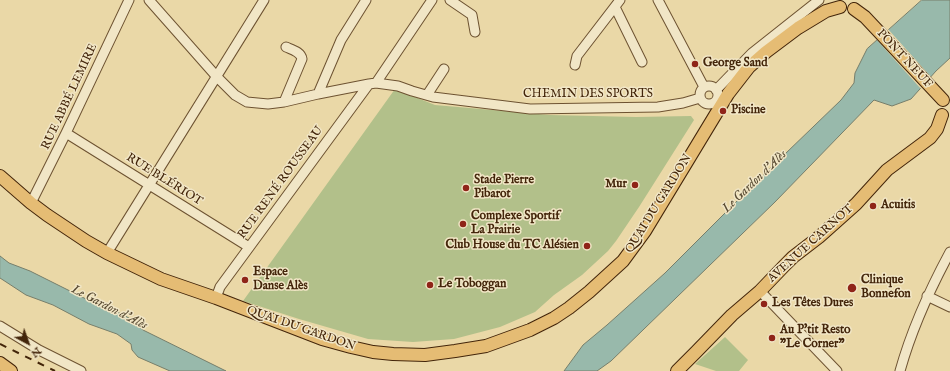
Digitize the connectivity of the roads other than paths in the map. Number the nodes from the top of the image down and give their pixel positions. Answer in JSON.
{"nodes":[{"id":1,"x":129,"y":0,"type":"edge"},
{"id":2,"x":148,"y":0,"type":"edge"},
{"id":3,"x":264,"y":0,"type":"edge"},
{"id":4,"x":366,"y":0,"type":"edge"},
{"id":5,"x":432,"y":0,"type":"edge"},
{"id":6,"x":450,"y":0,"type":"edge"},
{"id":7,"x":658,"y":0,"type":"edge"},
{"id":8,"x":819,"y":0,"type":"edge"},
{"id":9,"x":838,"y":3,"type":"edge"},
{"id":10,"x":617,"y":4,"type":"edge"},
{"id":11,"x":858,"y":4,"type":"edge"},
{"id":12,"x":475,"y":32,"type":"dead end"},
{"id":13,"x":286,"y":47,"type":"dead end"},
{"id":14,"x":642,"y":62,"type":"dead end"},
{"id":15,"x":575,"y":65,"type":"dead end"},
{"id":16,"x":444,"y":69,"type":"dead end"},
{"id":17,"x":217,"y":76,"type":"junction"},
{"id":18,"x":372,"y":84,"type":"junction"},
{"id":19,"x":704,"y":87,"type":"junction"},
{"id":20,"x":716,"y":90,"type":"junction"},
{"id":21,"x":318,"y":94,"type":"junction"},
{"id":22,"x":427,"y":95,"type":"junction"},
{"id":23,"x":700,"y":98,"type":"junction"},
{"id":24,"x":947,"y":99,"type":"edge"},
{"id":25,"x":284,"y":102,"type":"junction"},
{"id":26,"x":946,"y":117,"type":"edge"},
{"id":27,"x":66,"y":133,"type":"junction"},
{"id":28,"x":0,"y":176,"type":"edge"},
{"id":29,"x":149,"y":185,"type":"junction"},
{"id":30,"x":31,"y":203,"type":"junction"},
{"id":31,"x":250,"y":247,"type":"junction"},
{"id":32,"x":950,"y":252,"type":"edge"},
{"id":33,"x":107,"y":253,"type":"junction"},
{"id":34,"x":760,"y":291,"type":"junction"},
{"id":35,"x":927,"y":296,"type":"junction"},
{"id":36,"x":216,"y":298,"type":"junction"},
{"id":37,"x":950,"y":307,"type":"edge"},
{"id":38,"x":0,"y":326,"type":"edge"},
{"id":39,"x":0,"y":363,"type":"edge"},
{"id":40,"x":12,"y":371,"type":"edge"},
{"id":41,"x":81,"y":371,"type":"edge"},
{"id":42,"x":677,"y":371,"type":"edge"},
{"id":43,"x":837,"y":371,"type":"edge"},
{"id":44,"x":900,"y":371,"type":"edge"}],
"edges":[{"from":1,"to":27,"type":"street","name":"RUE ABBÉ LEMIRE"},
{"from":2,"to":17,"type":"street","name":"CHEMIN DES SPORTS"},
{"from":3,"to":17,"type":"street"},
{"from":4,"to":21,"type":"street"},
{"from":5,"to":18,"type":"street","name":"RUE RENÉ ROUSSEAU"},
{"from":6,"to":12,"type":"street"},
{"from":7,"to":19,"type":"street"},
{"from":8,"to":20,"type":"street"},
{"from":9,"to":11,"type":"main road"},
{"from":9,"to":36,"type":"main road","name":"QUAI DU GARDON"},
{"from":10,"to":14,"type":"street"},
{"from":10,"to":15,"type":"street"},
{"from":11,"to":24,"type":"main road","name":"PONT NEUF"},
{"from":13,"to":25,"type":"street"},
{"from":16,"to":22,"type":"street"},
{"from":17,"to":25,"type":"street","name":"CHEMIN DES SPORTS"},
{"from":17,"to":29,"type":"street"},
{"from":18,"to":21,"type":"street","name":"CHEMIN DES SPORTS"},
{"from":18,"to":22,"type":"street","name":"CHEMIN DES SPORTS"},
{"from":18,"to":31,"type":"street","name":"RUE RENÉ ROUSSEAU"},
{"from":19,"to":20,"type":"street"},
{"from":19,"to":23,"type":"street"},
{"from":20,"to":23,"type":"street"},
{"from":21,"to":25,"type":"street","name":"CHEMIN DES SPORTS"},
{"from":22,"to":23,"type":"street","name":"CHEMIN DES SPORTS"},
{"from":24,"to":26,"type":"main road"},
{"from":26,"to":34,"type":"main road","name":"AVENUE CARNOT"},
{"from":27,"to":29,"type":"street","name":"RUE BLÉRIOT"},
{"from":27,"to":30,"type":"street","name":"RUE ABBÉ LEMIRE"},
{"from":28,"to":30,"type":"main road","name":"QUAI DU GARDON"},
{"from":29,"to":31,"type":"street","name":"RUE BLÉRIOT"},
{"from":29,"to":33,"type":"street"},
{"from":30,"to":33,"type":"main road","name":"QUAI DU GARDON"},
{"from":31,"to":36,"type":"street","name":"RUE RENÉ ROUSSEAU"},
{"from":32,"to":35,"type":"street"},
{"from":33,"to":36,"type":"main road","name":"QUAI DU GARDON"},
{"from":34,"to":42,"type":"main road","name":"AVENUE CARNOT"},
{"from":34,"to":43,"type":"street"},
{"from":35,"to":37,"type":"street"},
{"from":35,"to":44,"type":"street"},
{"from":38,"to":41,"type":"street"},
{"from":39,"to":40,"type":"main road"}]}
